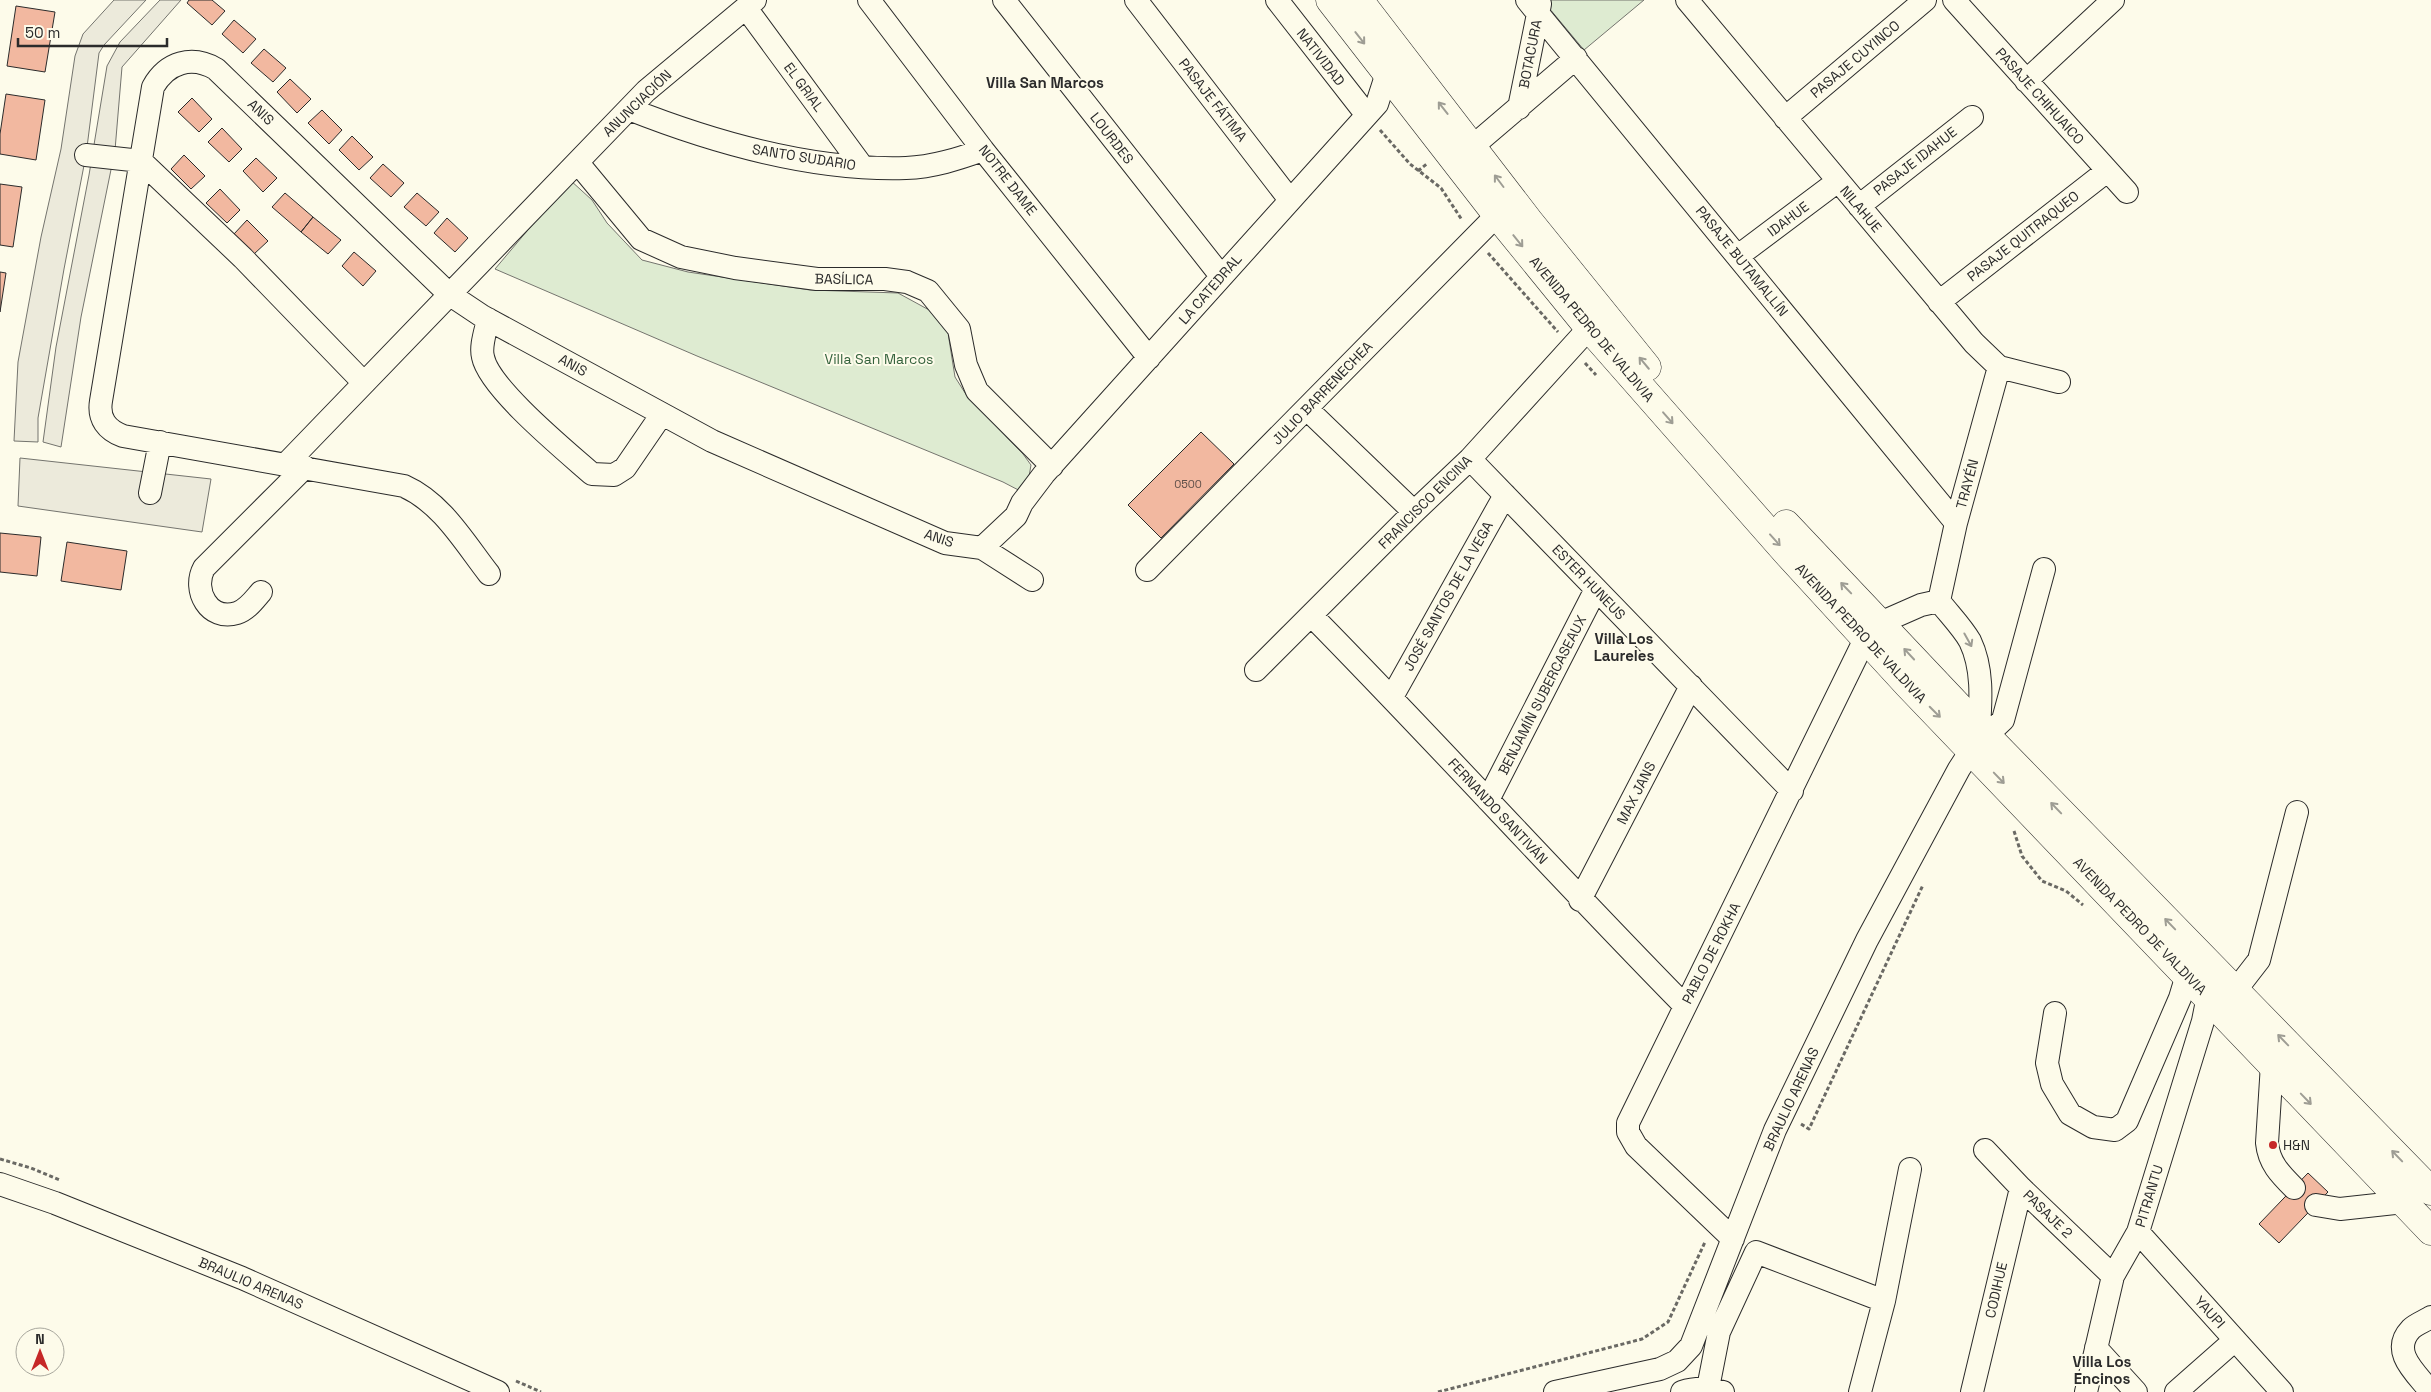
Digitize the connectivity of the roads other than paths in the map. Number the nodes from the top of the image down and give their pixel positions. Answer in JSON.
{"nodes":[{"id":1,"x":869,"y":0,"type":"edge"},
{"id":2,"x":1004,"y":0,"type":"edge"},
{"id":3,"x":1136,"y":0,"type":"edge"},
{"id":4,"x":1277,"y":0,"type":"edge"},
{"id":5,"x":1330,"y":0,"type":"edge"},
{"id":6,"x":1359,"y":0,"type":"edge"},
{"id":7,"x":1687,"y":0,"type":"edge"},
{"id":8,"x":1924,"y":0,"type":"edge"},
{"id":9,"x":1954,"y":0,"type":"edge"},
{"id":10,"x":2113,"y":0,"type":"edge"},
{"id":11,"x":750,"y":4,"type":"edge"},
{"id":12,"x":1535,"y":5,"type":"edge"},
{"id":13,"x":1576,"y":58,"type":"junction"},
{"id":14,"x":1387,"y":73,"type":"junction"},
{"id":15,"x":2026,"y":82,"type":"junction"},
{"id":16,"x":1407,"y":98,"type":"junction"},
{"id":17,"x":1519,"y":108,"type":"junction"},
{"id":18,"x":629,"y":109,"type":"junction"},
{"id":19,"x":1371,"y":109,"type":"junction"},
{"id":20,"x":1972,"y":116,"type":"dead end"},
{"id":21,"x":1785,"y":118,"type":"junction"},
{"id":22,"x":983,"y":150,"type":"junction"},
{"id":23,"x":1465,"y":153,"type":"junction"},
{"id":24,"x":86,"y":155,"type":"dead end"},
{"id":25,"x":141,"y":161,"type":"junction"},
{"id":26,"x":578,"y":163,"type":"junction"},
{"id":27,"x":862,"y":166,"type":"junction"},
{"id":28,"x":2108,"y":171,"type":"junction"},
{"id":29,"x":1838,"y":181,"type":"junction"},
{"id":30,"x":2127,"y":192,"type":"dead end"},
{"id":31,"x":1290,"y":200,"type":"junction"},
{"id":32,"x":1859,"y":206,"type":"junction"},
{"id":33,"x":1497,"y":215,"type":"junction"},
{"id":34,"x":1738,"y":256,"type":"junction"},
{"id":35,"x":1221,"y":276,"type":"junction"},
{"id":36,"x":449,"y":294,"type":"junction"},
{"id":37,"x":1939,"y":302,"type":"junction"},
{"id":38,"x":488,"y":319,"type":"junction"},
{"id":39,"x":1589,"y":328,"type":"junction"},
{"id":40,"x":1149,"y":358,"type":"junction"},
{"id":41,"x":1999,"y":367,"type":"junction"},
{"id":42,"x":2059,"y":382,"type":"dead end"},
{"id":43,"x":364,"y":383,"type":"junction"},
{"id":44,"x":1307,"y":409,"type":"junction"},
{"id":45,"x":662,"y":414,"type":"junction"},
{"id":46,"x":160,"y":442,"type":"junction"},
{"id":47,"x":1470,"y":458,"type":"junction"},
{"id":48,"x":296,"y":466,"type":"junction"},
{"id":49,"x":1048,"y":470,"type":"junction"},
{"id":50,"x":150,"y":493,"type":"dead end"},
{"id":51,"x":1504,"y":494,"type":"junction"},
{"id":52,"x":1414,"y":512,"type":"junction"},
{"id":53,"x":1956,"y":523,"type":"junction"},
{"id":54,"x":982,"y":548,"type":"junction"},
{"id":55,"x":2044,"y":569,"type":"dead end"},
{"id":56,"x":1147,"y":570,"type":"dead end"},
{"id":57,"x":489,"y":574,"type":"dead end"},
{"id":58,"x":1032,"y":580,"type":"dead end"},
{"id":59,"x":1596,"y":589,"type":"junction"},
{"id":60,"x":261,"y":592,"type":"dead end"},
{"id":61,"x":1938,"y":601,"type":"junction"},
{"id":62,"x":1312,"y":616,"type":"junction"},
{"id":63,"x":1872,"y":631,"type":"junction"},
{"id":64,"x":1256,"y":670,"type":"dead end"},
{"id":65,"x":1690,"y":686,"type":"junction"},
{"id":66,"x":1392,"y":697,"type":"junction"},
{"id":67,"x":1979,"y":738,"type":"junction"},
{"id":68,"x":1792,"y":791,"type":"junction"},
{"id":69,"x":1488,"y":800,"type":"junction"},
{"id":70,"x":2297,"y":812,"type":"dead end"},
{"id":71,"x":1580,"y":900,"type":"junction"},
{"id":72,"x":2187,"y":975,"type":"junction"},
{"id":73,"x":2236,"y":991,"type":"junction"},
{"id":74,"x":2208,"y":996,"type":"junction"},
{"id":75,"x":1685,"y":1006,"type":"junction"},
{"id":76,"x":2055,"y":1013,"type":"dead end"},
{"id":77,"x":2272,"y":1064,"type":"junction"},
{"id":78,"x":1985,"y":1150,"type":"dead end"},
{"id":79,"x":1910,"y":1168,"type":"dead end"},
{"id":80,"x":0,"y":1184,"type":"edge"},
{"id":81,"x":2021,"y":1188,"type":"junction"},
{"id":82,"x":2294,"y":1188,"type":"dead end"},
{"id":83,"x":2431,"y":1191,"type":"edge"},
{"id":84,"x":2404,"y":1202,"type":"junction"},
{"id":85,"x":2316,"y":1205,"type":"dead end"},
{"id":86,"x":2431,"y":1231,"type":"edge"},
{"id":87,"x":2138,"y":1232,"type":"junction"},
{"id":88,"x":1732,"y":1239,"type":"junction"},
{"id":89,"x":2113,"y":1276,"type":"junction"},
{"id":90,"x":1884,"y":1300,"type":"junction"},
{"id":91,"x":2431,"y":1317,"type":"edge"},
{"id":92,"x":2236,"y":1340,"type":"junction"},
{"id":93,"x":2096,"y":1348,"type":"junction"},
{"id":94,"x":1716,"y":1390,"type":"edge"},
{"id":95,"x":498,"y":1392,"type":"edge"},
{"id":96,"x":1554,"y":1392,"type":"edge"},
{"id":97,"x":1682,"y":1392,"type":"edge"},
{"id":98,"x":1860,"y":1392,"type":"edge"},
{"id":99,"x":1972,"y":1392,"type":"edge"},
{"id":100,"x":2086,"y":1392,"type":"edge"},
{"id":101,"x":2136,"y":1392,"type":"edge"},
{"id":102,"x":2176,"y":1392,"type":"edge"},
{"id":103,"x":2282,"y":1392,"type":"edge"},
{"id":104,"x":2431,"y":1392,"type":"edge"}],
"edges":[{"from":1,"to":22,"type":"street","name":"NOTRE DAME"},
{"from":2,"to":35,"type":"street","name":"LOURDES"},
{"from":3,"to":31,"type":"street","name":"PASAJE FÁTIMA"},
{"from":4,"to":19,"type":"street","name":"NATIVIDAD"},
{"from":5,"to":14,"type":"main road","name":"AVENIDA PEDRO DE VALDIVIA","one_way":true},
{"from":23,"to":6,"type":"main road","name":"AVENIDA PEDRO DE VALDIVIA","one_way":true},
{"from":7,"to":21,"type":"street","name":"NILAHUE"},
{"from":8,"to":21,"type":"street","name":"PASAJE CUYINCO"},
{"from":9,"to":15,"type":"street","name":"PASAJE CHIHUAICO"},
{"from":10,"to":15,"type":"street"},
{"from":11,"to":18,"type":"street","name":"ANUNCIACIÓN"},
{"from":11,"to":27,"type":"street","name":"EL GRIAL"},
{"from":12,"to":13,"type":"street","name":"PASAJE BUTAMALLÍN"},
{"from":12,"to":17,"type":"street","name":"BOTACURA"},
{"from":13,"to":17,"type":"street","name":"BOTACURA"},
{"from":13,"to":34,"type":"street","name":"PASAJE BUTAMALLÍN"},
{"from":14,"to":16,"type":"main road","name":"AVENIDA PEDRO DE VALDIVIA"},
{"from":14,"to":19,"type":"street","name":"LA CATEDRAL"},
{"from":15,"to":28,"type":"street","name":"PASAJE CHIHUAICO"},
{"from":16,"to":19,"type":"street"},
{"from":16,"to":23,"type":"main road","name":"AVENIDA PEDRO DE VALDIVIA"},
{"from":17,"to":23,"type":"street","name":"BOTACURA"},
{"from":18,"to":26,"type":"street","name":"ANUNCIACIÓN"},
{"from":18,"to":27,"type":"street","name":"SANTO SUDARIO"},
{"from":19,"to":31,"type":"street","name":"LA CATEDRAL"},
{"from":20,"to":32,"type":"street","name":"PASAJE IDAHUE"},
{"from":21,"to":29,"type":"street","name":"NILAHUE"},
{"from":22,"to":27,"type":"street","name":"SANTO SUDARIO"},
{"from":22,"to":40,"type":"street","name":"NOTRE DAME"},
{"from":23,"to":33,"type":"main road","name":"AVENIDA PEDRO DE VALDIVIA"},
{"from":63,"to":23,"type":"main road","name":"AVENIDA PEDRO DE VALDIVIA","one_way":true},
{"from":24,"to":25,"type":"street"},
{"from":25,"to":36,"type":"street","name":"ANIS"},
{"from":25,"to":43,"type":"street"},
{"from":25,"to":46,"type":"street"},
{"from":26,"to":36,"type":"street","name":"ANUNCIACIÓN"},
{"from":26,"to":49,"type":"street","name":"BASÍLICA"},
{"from":28,"to":30,"type":"street","name":"PASAJE CHIHUAICO"},
{"from":28,"to":37,"type":"street","name":"PASAJE QUITRAQUEO"},
{"from":29,"to":32,"type":"street","name":"NILAHUE"},
{"from":29,"to":34,"type":"street","name":"IDAHUE"},
{"from":31,"to":35,"type":"street","name":"LA CATEDRAL"},
{"from":32,"to":37,"type":"street","name":"NILAHUE"},
{"from":33,"to":39,"type":"main road","name":"AVENIDA PEDRO DE VALDIVIA","one_way":true},
{"from":33,"to":44,"type":"street","name":"JULIO BARRENECHEA"},
{"from":34,"to":53,"type":"street","name":"PASAJE BUTAMALLÍN"},
{"from":35,"to":40,"type":"street","name":"LA CATEDRAL"},
{"from":36,"to":38,"type":"street","name":"ANIS"},
{"from":36,"to":43,"type":"street","name":"ANUNCIACIÓN"},
{"from":37,"to":41,"type":"street","name":"NILAHUE"},
{"from":38,"to":45,"type":"street","name":"ANIS"},
{"from":38,"to":45,"type":"street"},
{"from":39,"to":47,"type":"street","name":"FRANCISCO ENCINA"},
{"from":39,"to":63,"type":"main road","name":"AVENIDA PEDRO DE VALDIVIA","one_way":true},
{"from":40,"to":49,"type":"street","name":"LA CATEDRAL"},
{"from":41,"to":42,"type":"street","name":"NILAHUE"},
{"from":41,"to":53,"type":"street","name":"TRAYÉN"},
{"from":43,"to":48,"type":"street","name":"ANUNCIACIÓN"},
{"from":44,"to":52,"type":"street"},
{"from":44,"to":56,"type":"street","name":"JULIO BARRENECHEA"},
{"from":45,"to":54,"type":"street","name":"ANIS"},
{"from":46,"to":48,"type":"street"},
{"from":46,"to":50,"type":"street"},
{"from":47,"to":51,"type":"street","name":"ESTER HUNEUS"},
{"from":47,"to":52,"type":"street","name":"FRANCISCO ENCINA"},
{"from":48,"to":57,"type":"street"},
{"from":48,"to":60,"type":"street","name":"ANUNCIACIÓN"},
{"from":49,"to":54,"type":"street","name":"LA CATEDRAL"},
{"from":51,"to":59,"type":"street","name":"ESTER HUNEUS"},
{"from":51,"to":66,"type":"street","name":"JOSÉ SANTOS DE LA VEGA"},
{"from":52,"to":62,"type":"street","name":"FRANCISCO ENCINA"},
{"from":53,"to":61,"type":"street","name":"TRAYÉN"},
{"from":54,"to":58,"type":"street","name":"ANIS"},
{"from":55,"to":67,"type":"street","name":"BRAULIO ARENAS"},
{"from":59,"to":65,"type":"street","name":"ESTER HUNEUS"},
{"from":59,"to":69,"type":"street","name":"BENJAMÍN SUBERCASEAUX"},
{"from":61,"to":63,"type":"street"},
{"from":61,"to":67,"type":"street","one_way":true},
{"from":62,"to":64,"type":"street","name":"FRANCISCO ENCINA"},
{"from":62,"to":66,"type":"street","name":"FERNANDO SANTIVÁN"},
{"from":63,"to":67,"type":"main road","name":"AVENIDA PEDRO DE VALDIVIA"},
{"from":63,"to":68,"type":"street","name":"PABLO DE ROKHA"},
{"from":65,"to":68,"type":"street","name":"ESTER HUNEUS"},
{"from":65,"to":71,"type":"street","name":"MAX JANS"},
{"from":66,"to":69,"type":"street","name":"FERNANDO SANTIVÁN"},
{"from":67,"to":72,"type":"main road","name":"AVENIDA PEDRO DE VALDIVIA","one_way":true},
{"from":73,"to":67,"type":"main road","name":"AVENIDA PEDRO DE VALDIVIA","one_way":true},
{"from":67,"to":88,"type":"street","name":"BRAULIO ARENAS"},
{"from":68,"to":75,"type":"street","name":"PABLO DE ROKHA"},
{"from":69,"to":71,"type":"street","name":"FERNANDO SANTIVÁN"},
{"from":70,"to":73,"type":"street"},
{"from":71,"to":75,"type":"street","name":"FERNANDO SANTIVÁN"},
{"from":72,"to":74,"type":"main road","name":"AVENIDA PEDRO DE VALDIVIA"},
{"from":72,"to":76,"type":"street"},
{"from":83,"to":73,"type":"main road","name":"AVENIDA PEDRO DE VALDIVIA","one_way":true},
{"from":74,"to":77,"type":"main road","name":"AVENIDA PEDRO DE VALDIVIA"},
{"from":74,"to":87,"type":"street","name":"PITRANTU"},
{"from":75,"to":88,"type":"street","name":"PABLO DE ROKHA"},
{"from":77,"to":82,"type":"street"},
{"from":77,"to":84,"type":"main road","name":"AVENIDA PEDRO DE VALDIVIA","one_way":true},
{"from":78,"to":81,"type":"street","name":"PASAJE 2"},
{"from":79,"to":90,"type":"street"},
{"from":80,"to":95,"type":"street","name":"BRAULIO ARENAS"},
{"from":81,"to":89,"type":"street","name":"PASAJE 2"},
{"from":81,"to":99,"type":"street","name":"CODIHUE"},
{"from":84,"to":85,"type":"street"},
{"from":84,"to":86,"type":"main road","name":"AVENIDA PEDRO DE VALDIVIA"},
{"from":87,"to":89,"type":"street","name":"PITRANTU"},
{"from":87,"to":92,"type":"street","name":"YAUPI"},
{"from":88,"to":96,"type":"street","name":"BRAULIO ARENAS"},
{"from":89,"to":93,"type":"street","name":"PITRANTU"},
{"from":90,"to":94,"type":"street"},
{"from":90,"to":98,"type":"street"},
{"from":91,"to":104,"type":"street"},
{"from":92,"to":102,"type":"street"},
{"from":92,"to":103,"type":"street","name":"YAUPI"},
{"from":93,"to":100,"type":"street","name":"PITRANTU"},
{"from":93,"to":101,"type":"street"},
{"from":94,"to":97,"type":"street"}]}
